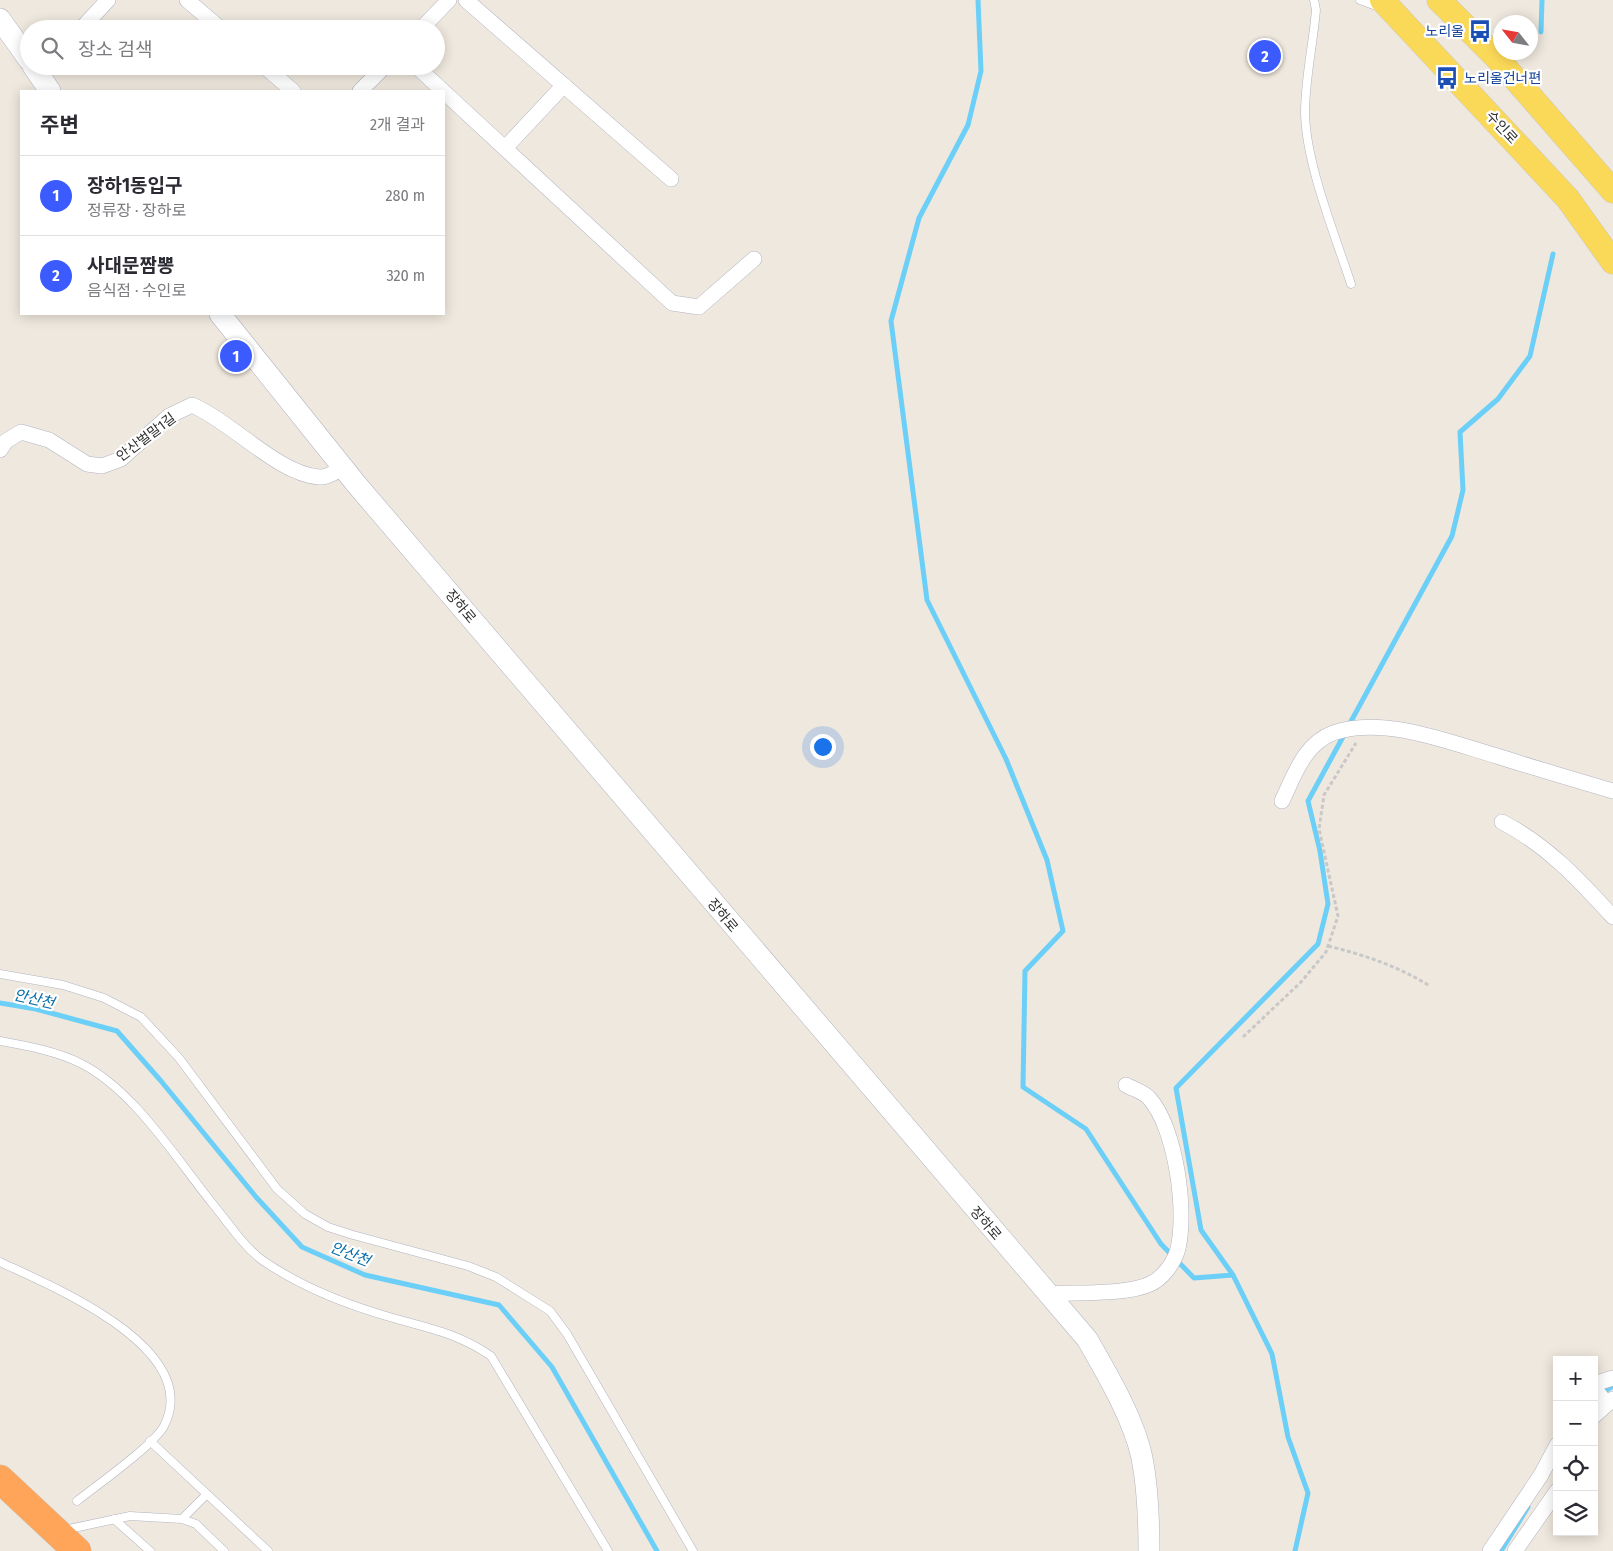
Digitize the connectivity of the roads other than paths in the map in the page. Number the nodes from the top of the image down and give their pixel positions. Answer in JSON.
{"nodes":[{"id":1,"x":108,"y":0,"type":"edge"},
{"id":2,"x":187,"y":0,"type":"edge"},
{"id":3,"x":449,"y":0,"type":"edge"},
{"id":4,"x":466,"y":0,"type":"edge"},
{"id":5,"x":1314,"y":0,"type":"edge"},
{"id":6,"x":1360,"y":0,"type":"edge"},
{"id":7,"x":1439,"y":0,"type":"edge"},
{"id":8,"x":1388,"y":6,"type":"edge"},
{"id":9,"x":0,"y":19,"type":"edge"},
{"id":10,"x":89,"y":20,"type":"edge"},
{"id":11,"x":210,"y":20,"type":"edge"},
{"id":12,"x":430,"y":20,"type":"edge"},
{"id":13,"x":20,"y":46,"type":"edge"},
{"id":14,"x":41,"y":75,"type":"edge"},
{"id":15,"x":274,"y":75,"type":"edge"},
{"id":16,"x":376,"y":75,"type":"edge"},
{"id":17,"x":425,"y":75,"type":"edge"},
{"id":18,"x":564,"y":85,"type":"junction"},
{"id":19,"x":49,"y":90,"type":"edge"},
{"id":20,"x":292,"y":90,"type":"edge"},
{"id":21,"x":361,"y":90,"type":"edge"},
{"id":22,"x":441,"y":90,"type":"edge"},
{"id":23,"x":445,"y":94,"type":"edge"},
{"id":24,"x":504,"y":148,"type":"junction"},
{"id":25,"x":671,"y":179,"type":"dead end"},
{"id":26,"x":1613,"y":191,"type":"edge"},
{"id":27,"x":754,"y":259,"type":"dead end"},
{"id":28,"x":1613,"y":262,"type":"edge"},
{"id":29,"x":1351,"y":284,"type":"dead end"},
{"id":30,"x":221,"y":315,"type":"edge"},
{"id":31,"x":0,"y":450,"type":"edge"},
{"id":32,"x":344,"y":468,"type":"junction"},
{"id":33,"x":1613,"y":791,"type":"edge"},
{"id":34,"x":1282,"y":801,"type":"dead end"},
{"id":35,"x":1502,"y":822,"type":"dead end"},
{"id":36,"x":1613,"y":917,"type":"edge"},
{"id":37,"x":0,"y":974,"type":"edge"},
{"id":38,"x":0,"y":1041,"type":"edge"},
{"id":39,"x":1126,"y":1085,"type":"dead end"},
{"id":40,"x":0,"y":1262,"type":"edge"},
{"id":41,"x":1048,"y":1294,"type":"junction"},
{"id":42,"x":1613,"y":1378,"type":"edge"},
{"id":43,"x":1598,"y":1383,"type":"edge"},
{"id":44,"x":1598,"y":1391,"type":"edge"},
{"id":45,"x":1610,"y":1401,"type":"edge"},
{"id":46,"x":1598,"y":1412,"type":"edge"},
{"id":47,"x":150,"y":1441,"type":"junction"},
{"id":48,"x":1556,"y":1446,"type":"edge"},
{"id":49,"x":0,"y":1479,"type":"edge"},
{"id":50,"x":207,"y":1494,"type":"junction"},
{"id":51,"x":1553,"y":1497,"type":"edge"},
{"id":52,"x":77,"y":1501,"type":"dead end"},
{"id":53,"x":114,"y":1519,"type":"junction"},
{"id":54,"x":182,"y":1519,"type":"junction"},
{"id":55,"x":56,"y":1532,"type":"junction"},
{"id":56,"x":77,"y":1551,"type":"edge"},
{"id":57,"x":150,"y":1551,"type":"edge"},
{"id":58,"x":224,"y":1551,"type":"edge"},
{"id":59,"x":268,"y":1551,"type":"edge"},
{"id":60,"x":608,"y":1551,"type":"edge"},
{"id":61,"x":693,"y":1551,"type":"edge"},
{"id":62,"x":1148,"y":1551,"type":"edge"},
{"id":63,"x":1490,"y":1551,"type":"edge"},
{"id":64,"x":1515,"y":1551,"type":"edge"}],
"edges":[{"from":1,"to":10,"type":"street"},
{"from":2,"to":11,"type":"street"},
{"from":3,"to":12,"type":"street"},
{"from":4,"to":18,"type":"street"},
{"from":5,"to":29,"type":"lane"},
{"from":6,"to":8,"type":"lane"},
{"from":7,"to":26,"type":"main road"},
{"from":8,"to":28,"type":"main road","name":"수인로"},
{"from":9,"to":13,"type":"street"},
{"from":14,"to":19,"type":"street"},
{"from":15,"to":20,"type":"street"},
{"from":16,"to":21,"type":"street"},
{"from":17,"to":22,"type":"street"},
{"from":18,"to":24,"type":"street"},
{"from":18,"to":25,"type":"street"},
{"from":23,"to":24,"type":"street"},
{"from":24,"to":27,"type":"street"},
{"from":30,"to":32,"type":"street","name":"장하로"},
{"from":31,"to":32,"type":"street","name":"안산벌말1길"},
{"from":32,"to":41,"type":"street","name":"장하로"},
{"from":33,"to":34,"type":"street"},
{"from":35,"to":36,"type":"street"},
{"from":37,"to":61,"type":"lane"},
{"from":38,"to":60,"type":"lane"},
{"from":39,"to":41,"type":"street"},
{"from":40,"to":47,"type":"lane"},
{"from":41,"to":62,"type":"street","name":"장하로"},
{"from":42,"to":43,"type":"street"},
{"from":44,"to":45,"type":"street"},
{"from":45,"to":46,"type":"street"},
{"from":47,"to":50,"type":"lane"},
{"from":47,"to":52,"type":"lane"},
{"from":48,"to":63,"type":"street"},
{"from":49,"to":55,"type":"highway"},
{"from":50,"to":54,"type":"lane"},
{"from":50,"to":59,"type":"lane"},
{"from":51,"to":64,"type":"street"},
{"from":53,"to":54,"type":"lane"},
{"from":53,"to":55,"type":"lane"},
{"from":53,"to":57,"type":"lane"},
{"from":54,"to":58,"type":"lane"},
{"from":55,"to":56,"type":"highway"}]}
